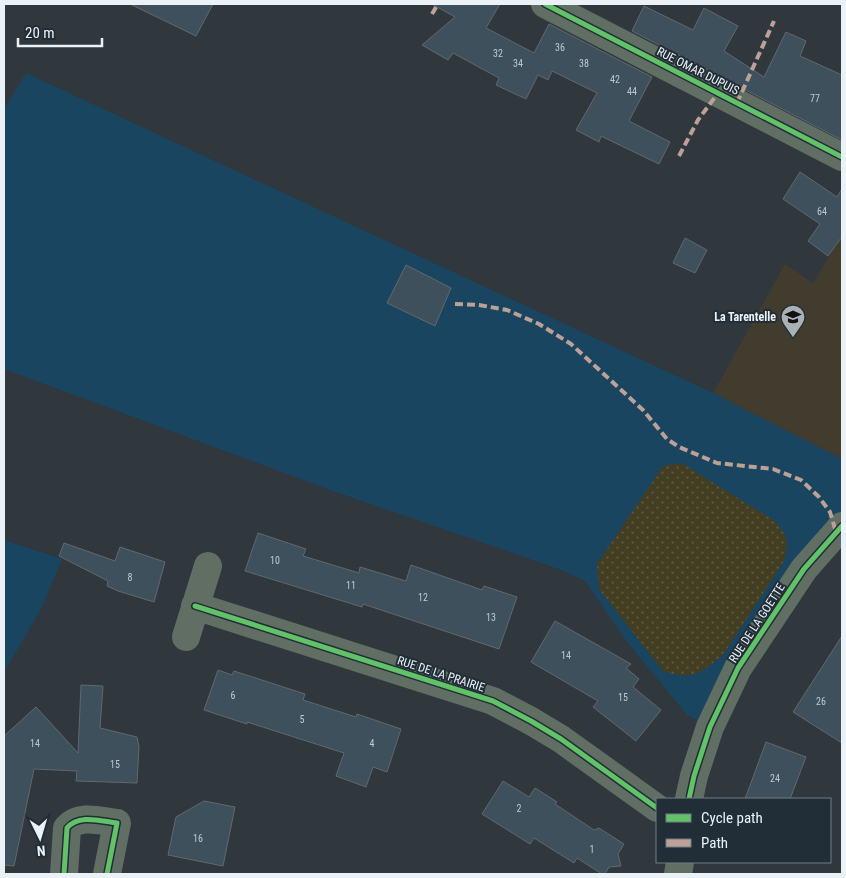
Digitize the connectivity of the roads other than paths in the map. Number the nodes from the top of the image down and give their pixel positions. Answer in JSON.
{"nodes":[{"id":1,"x":545,"y":4,"type":"edge"},
{"id":2,"x":842,"y":157,"type":"edge"},
{"id":3,"x":842,"y":526,"type":"edge"},
{"id":4,"x":208,"y":566,"type":"dead end"},
{"id":5,"x":195,"y":606,"type":"junction"},
{"id":6,"x":186,"y":637,"type":"dead end"},
{"id":7,"x":689,"y":798,"type":"edge"},
{"id":8,"x":656,"y":807,"type":"edge"},
{"id":9,"x":64,"y":874,"type":"edge"},
{"id":10,"x":107,"y":874,"type":"edge"}],
"edges":[{"from":1,"to":2,"type":"street","name":"RUE OMAR DUPUIS"},
{"from":3,"to":7,"type":"street","name":"RUE DE LA GOETTE"},
{"from":4,"to":5,"type":"street"},
{"from":5,"to":6,"type":"street"},
{"from":5,"to":8,"type":"street","name":"RUE DE LA PRAIRIE"},
{"from":9,"to":10,"type":"street"}]}
